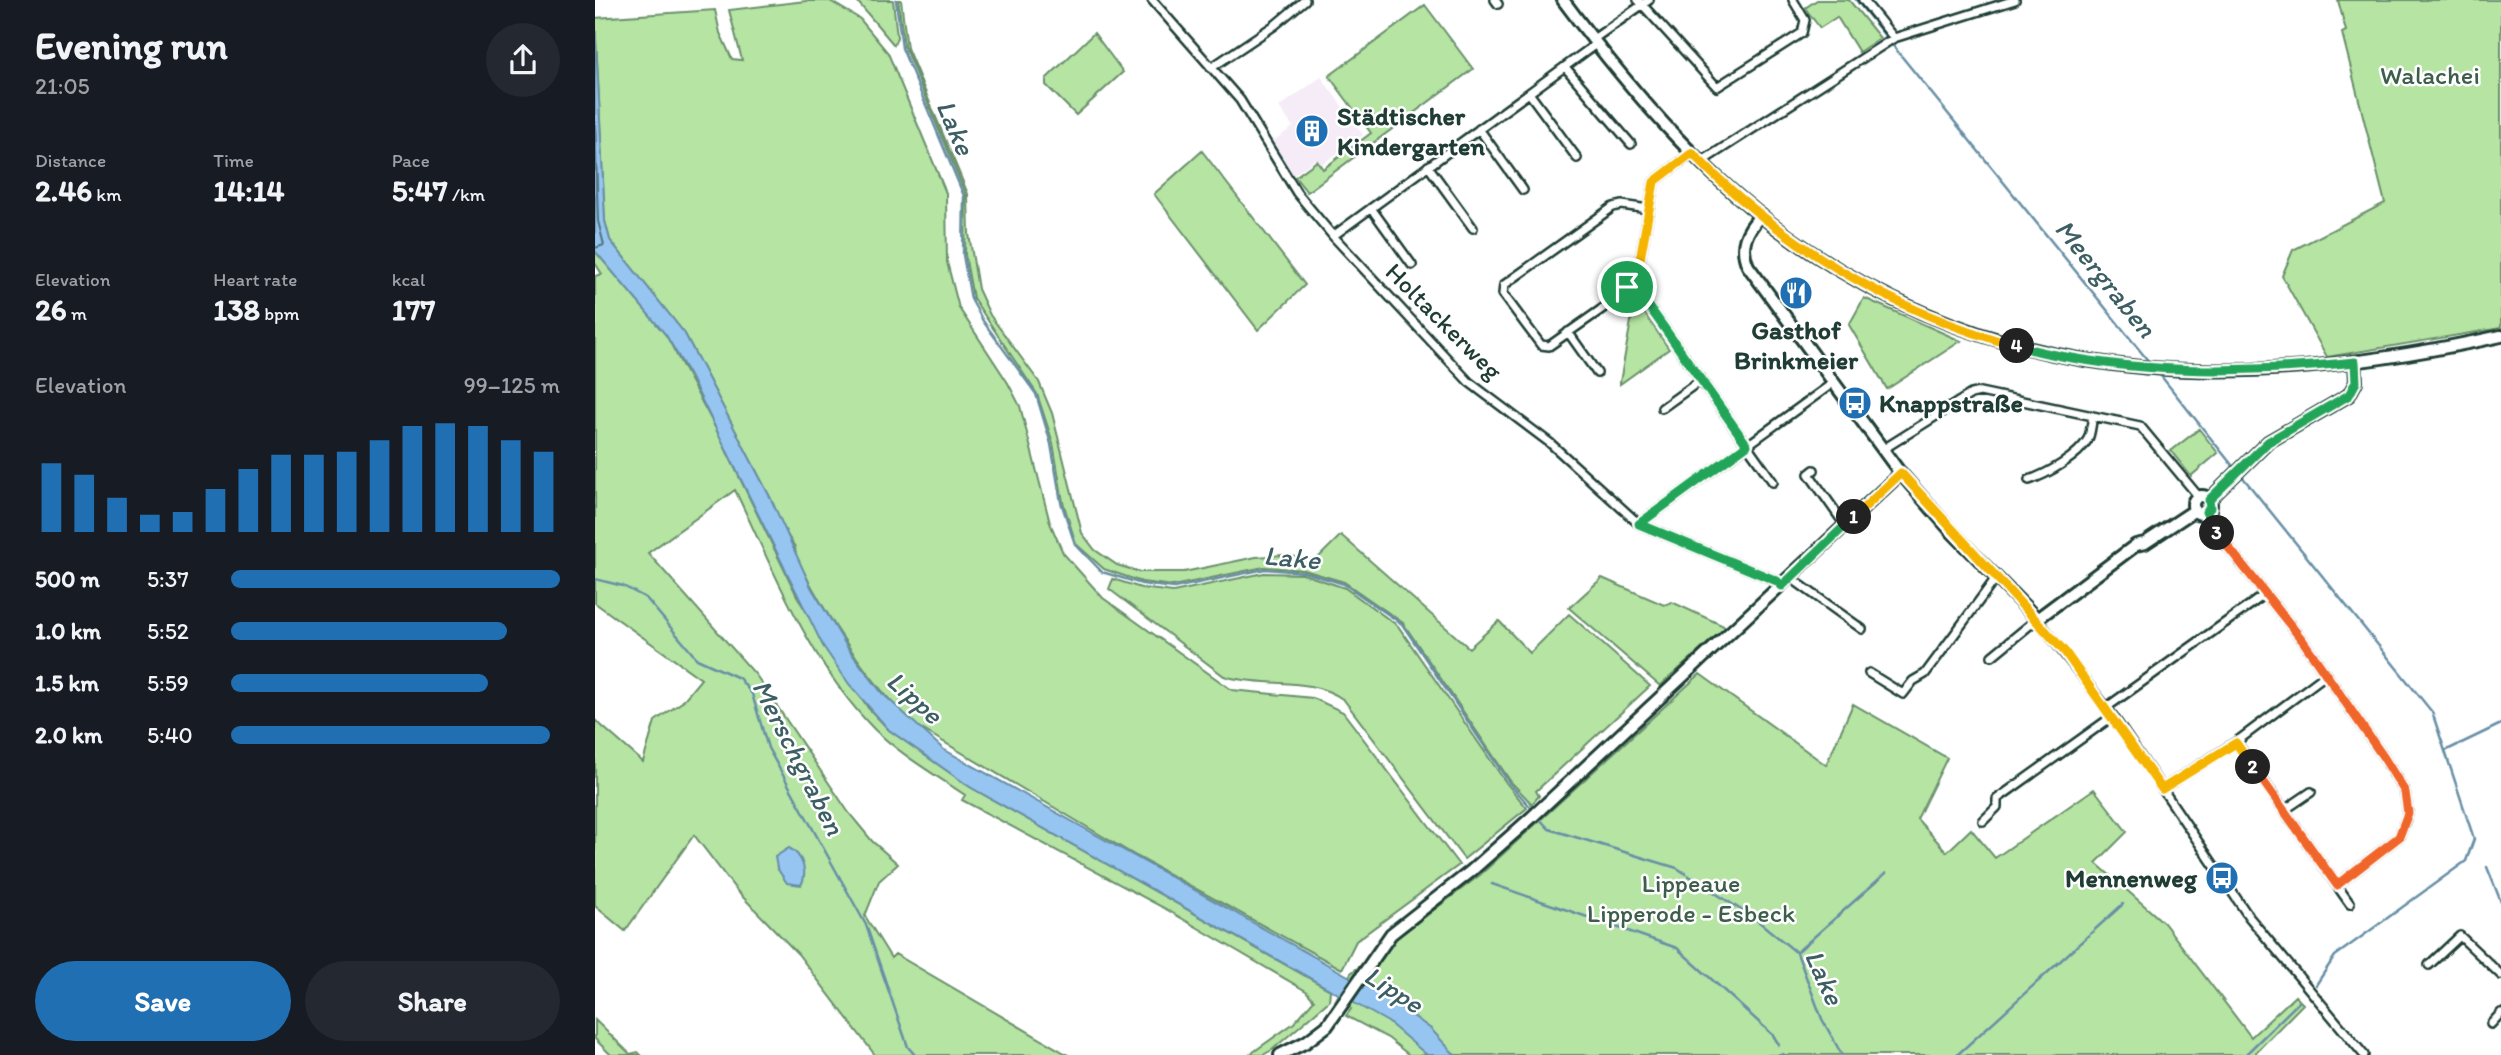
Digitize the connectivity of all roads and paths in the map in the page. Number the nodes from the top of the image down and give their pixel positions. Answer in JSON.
{"nodes":[{"id":1,"x":1152,"y":0,"type":"edge"},
{"id":2,"x":1305,"y":0,"type":"edge"},
{"id":3,"x":1563,"y":0,"type":"edge"},
{"id":4,"x":1649,"y":0,"type":"edge"},
{"id":5,"x":1793,"y":0,"type":"edge"},
{"id":6,"x":1863,"y":0,"type":"edge"},
{"id":7,"x":2015,"y":0,"type":"edge"},
{"id":8,"x":1639,"y":2,"type":"edge"},
{"id":9,"x":1894,"y":38,"type":"junction"},
{"id":10,"x":1594,"y":42,"type":"junction"},
{"id":11,"x":1565,"y":67,"type":"junction"},
{"id":12,"x":1211,"y":68,"type":"junction"},
{"id":13,"x":1529,"y":93,"type":"junction"},
{"id":14,"x":1479,"y":129,"type":"junction"},
{"id":15,"x":1631,"y":144,"type":"dead end"},
{"id":16,"x":1696,"y":157,"type":"junction"},
{"id":17,"x":1577,"y":158,"type":"dead end"},
{"id":18,"x":1428,"y":166,"type":"junction"},
{"id":19,"x":1523,"y":190,"type":"dead end"},
{"id":20,"x":1371,"y":208,"type":"junction"},
{"id":21,"x":1648,"y":209,"type":"junction"},
{"id":22,"x":1761,"y":215,"type":"junction"},
{"id":23,"x":1473,"y":228,"type":"dead end"},
{"id":24,"x":1333,"y":236,"type":"junction"},
{"id":25,"x":1412,"y":265,"type":"dead end"},
{"id":26,"x":1637,"y":276,"type":"junction"},
{"id":27,"x":1629,"y":290,"type":"junction"},
{"id":28,"x":1638,"y":291,"type":"junction"},
{"id":29,"x":1568,"y":332,"type":"junction"},
{"id":30,"x":2501,"y":337,"type":"edge"},
{"id":31,"x":2355,"y":362,"type":"junction"},
{"id":32,"x":1597,"y":373,"type":"dead end"},
{"id":33,"x":1701,"y":380,"type":"junction"},
{"id":34,"x":1833,"y":383,"type":"junction"},
{"id":35,"x":1662,"y":408,"type":"dead end"},
{"id":36,"x":2093,"y":417,"type":"junction"},
{"id":37,"x":1747,"y":445,"type":"junction"},
{"id":38,"x":1882,"y":450,"type":"junction"},
{"id":39,"x":1814,"y":470,"type":"dead end"},
{"id":40,"x":1901,"y":473,"type":"junction"},
{"id":41,"x":2029,"y":480,"type":"dead end"},
{"id":42,"x":1773,"y":482,"type":"dead end"},
{"id":43,"x":2204,"y":498,"type":"junction"},
{"id":44,"x":2200,"y":511,"type":"junction"},
{"id":45,"x":1639,"y":524,"type":"junction"},
{"id":46,"x":1845,"y":526,"type":"junction"},
{"id":47,"x":1996,"y":578,"type":"junction"},
{"id":48,"x":1786,"y":582,"type":"junction"},
{"id":49,"x":2264,"y":596,"type":"junction"},
{"id":50,"x":2037,"y":619,"type":"junction"},
{"id":51,"x":1862,"y":629,"type":"dead end"},
{"id":52,"x":1991,"y":656,"type":"dead end"},
{"id":53,"x":1869,"y":673,"type":"dead end"},
{"id":54,"x":2324,"y":676,"type":"junction"},
{"id":55,"x":2107,"y":707,"type":"junction"},
{"id":56,"x":2113,"y":716,"type":"junction"},
{"id":57,"x":2236,"y":743,"type":"junction"},
{"id":58,"x":2162,"y":789,"type":"junction"},
{"id":59,"x":2311,"y":792,"type":"dead end"},
{"id":60,"x":2286,"y":809,"type":"junction"},
{"id":61,"x":1983,"y":821,"type":"dead end"},
{"id":62,"x":2337,"y":885,"type":"junction"},
{"id":63,"x":2350,"y":904,"type":"dead end"},
{"id":64,"x":2429,"y":965,"type":"dead end"},
{"id":65,"x":2501,"y":975,"type":"edge"},
{"id":66,"x":2501,"y":1013,"type":"edge"},
{"id":67,"x":2491,"y":1024,"type":"dead end"},
{"id":68,"x":1280,"y":1055,"type":"edge"},
{"id":69,"x":2364,"y":1055,"type":"edge"}],
"edges":[{"from":1,"to":12,"type":"street","name":"Holtackerweg"},
{"from":2,"to":12,"type":"street"},
{"from":3,"to":10,"type":"street"},
{"from":4,"to":8,"type":"street"},
{"from":5,"to":8,"type":"street"},
{"from":6,"to":9,"type":"street"},
{"from":7,"to":9,"type":"street"},
{"from":8,"to":10,"type":"street"},
{"from":9,"to":16,"type":"street"},
{"from":10,"to":11,"type":"street"},
{"from":10,"to":16,"type":"street"},
{"from":11,"to":13,"type":"street"},
{"from":11,"to":15,"type":"street"},
{"from":12,"to":24,"type":"street","name":"Holtackerweg"},
{"from":13,"to":14,"type":"street"},
{"from":13,"to":17,"type":"street"},
{"from":14,"to":18,"type":"street"},
{"from":14,"to":19,"type":"street"},
{"from":16,"to":21,"type":"street"},
{"from":16,"to":22,"type":"street"},
{"from":18,"to":20,"type":"street"},
{"from":18,"to":23,"type":"street"},
{"from":20,"to":24,"type":"street"},
{"from":20,"to":25,"type":"street"},
{"from":21,"to":26,"type":"street"},
{"from":21,"to":29,"type":"street"},
{"from":22,"to":31,"type":"street"},
{"from":22,"to":34,"type":"street"},
{"from":24,"to":45,"type":"street","name":"Holtackerweg"},
{"from":26,"to":27,"type":"street"},
{"from":26,"to":28,"type":"street"},
{"from":27,"to":28,"type":"street"},
{"from":27,"to":29,"type":"street"},
{"from":28,"to":33,"type":"street"},
{"from":29,"to":32,"type":"street"},
{"from":30,"to":31,"type":"street"},
{"from":31,"to":43,"type":"street"},
{"from":33,"to":35,"type":"street"},
{"from":33,"to":37,"type":"street"},
{"from":34,"to":37,"type":"street"},
{"from":34,"to":38,"type":"street"},
{"from":36,"to":38,"type":"street"},
{"from":36,"to":41,"type":"street"},
{"from":36,"to":43,"type":"street"},
{"from":37,"to":42,"type":"street"},
{"from":37,"to":45,"type":"street"},
{"from":38,"to":40,"type":"street"},
{"from":39,"to":46,"type":"street"},
{"from":40,"to":46,"type":"street"},
{"from":40,"to":47,"type":"street"},
{"from":43,"to":44,"type":"street"},
{"from":44,"to":49,"type":"street"},
{"from":44,"to":50,"type":"street"},
{"from":45,"to":48,"type":"street","name":"Holtackerweg"},
{"from":46,"to":48,"type":"street"},
{"from":47,"to":50,"type":"street"},
{"from":47,"to":53,"type":"street"},
{"from":48,"to":51,"type":"street"},
{"from":48,"to":68,"type":"street"},
{"from":49,"to":54,"type":"street"},
{"from":49,"to":55,"type":"street"},
{"from":50,"to":52,"type":"street"},
{"from":50,"to":55,"type":"street"},
{"from":54,"to":57,"type":"street"},
{"from":54,"to":62,"type":"street"},
{"from":55,"to":56,"type":"street"},
{"from":56,"to":58,"type":"street"},
{"from":56,"to":61,"type":"street"},
{"from":57,"to":58,"type":"street"},
{"from":57,"to":60,"type":"street"},
{"from":58,"to":69,"type":"street"},
{"from":59,"to":60,"type":"street"},
{"from":60,"to":62,"type":"street"},
{"from":62,"to":63,"type":"street"},
{"from":64,"to":65,"type":"street"},
{"from":66,"to":67,"type":"street"}]}
